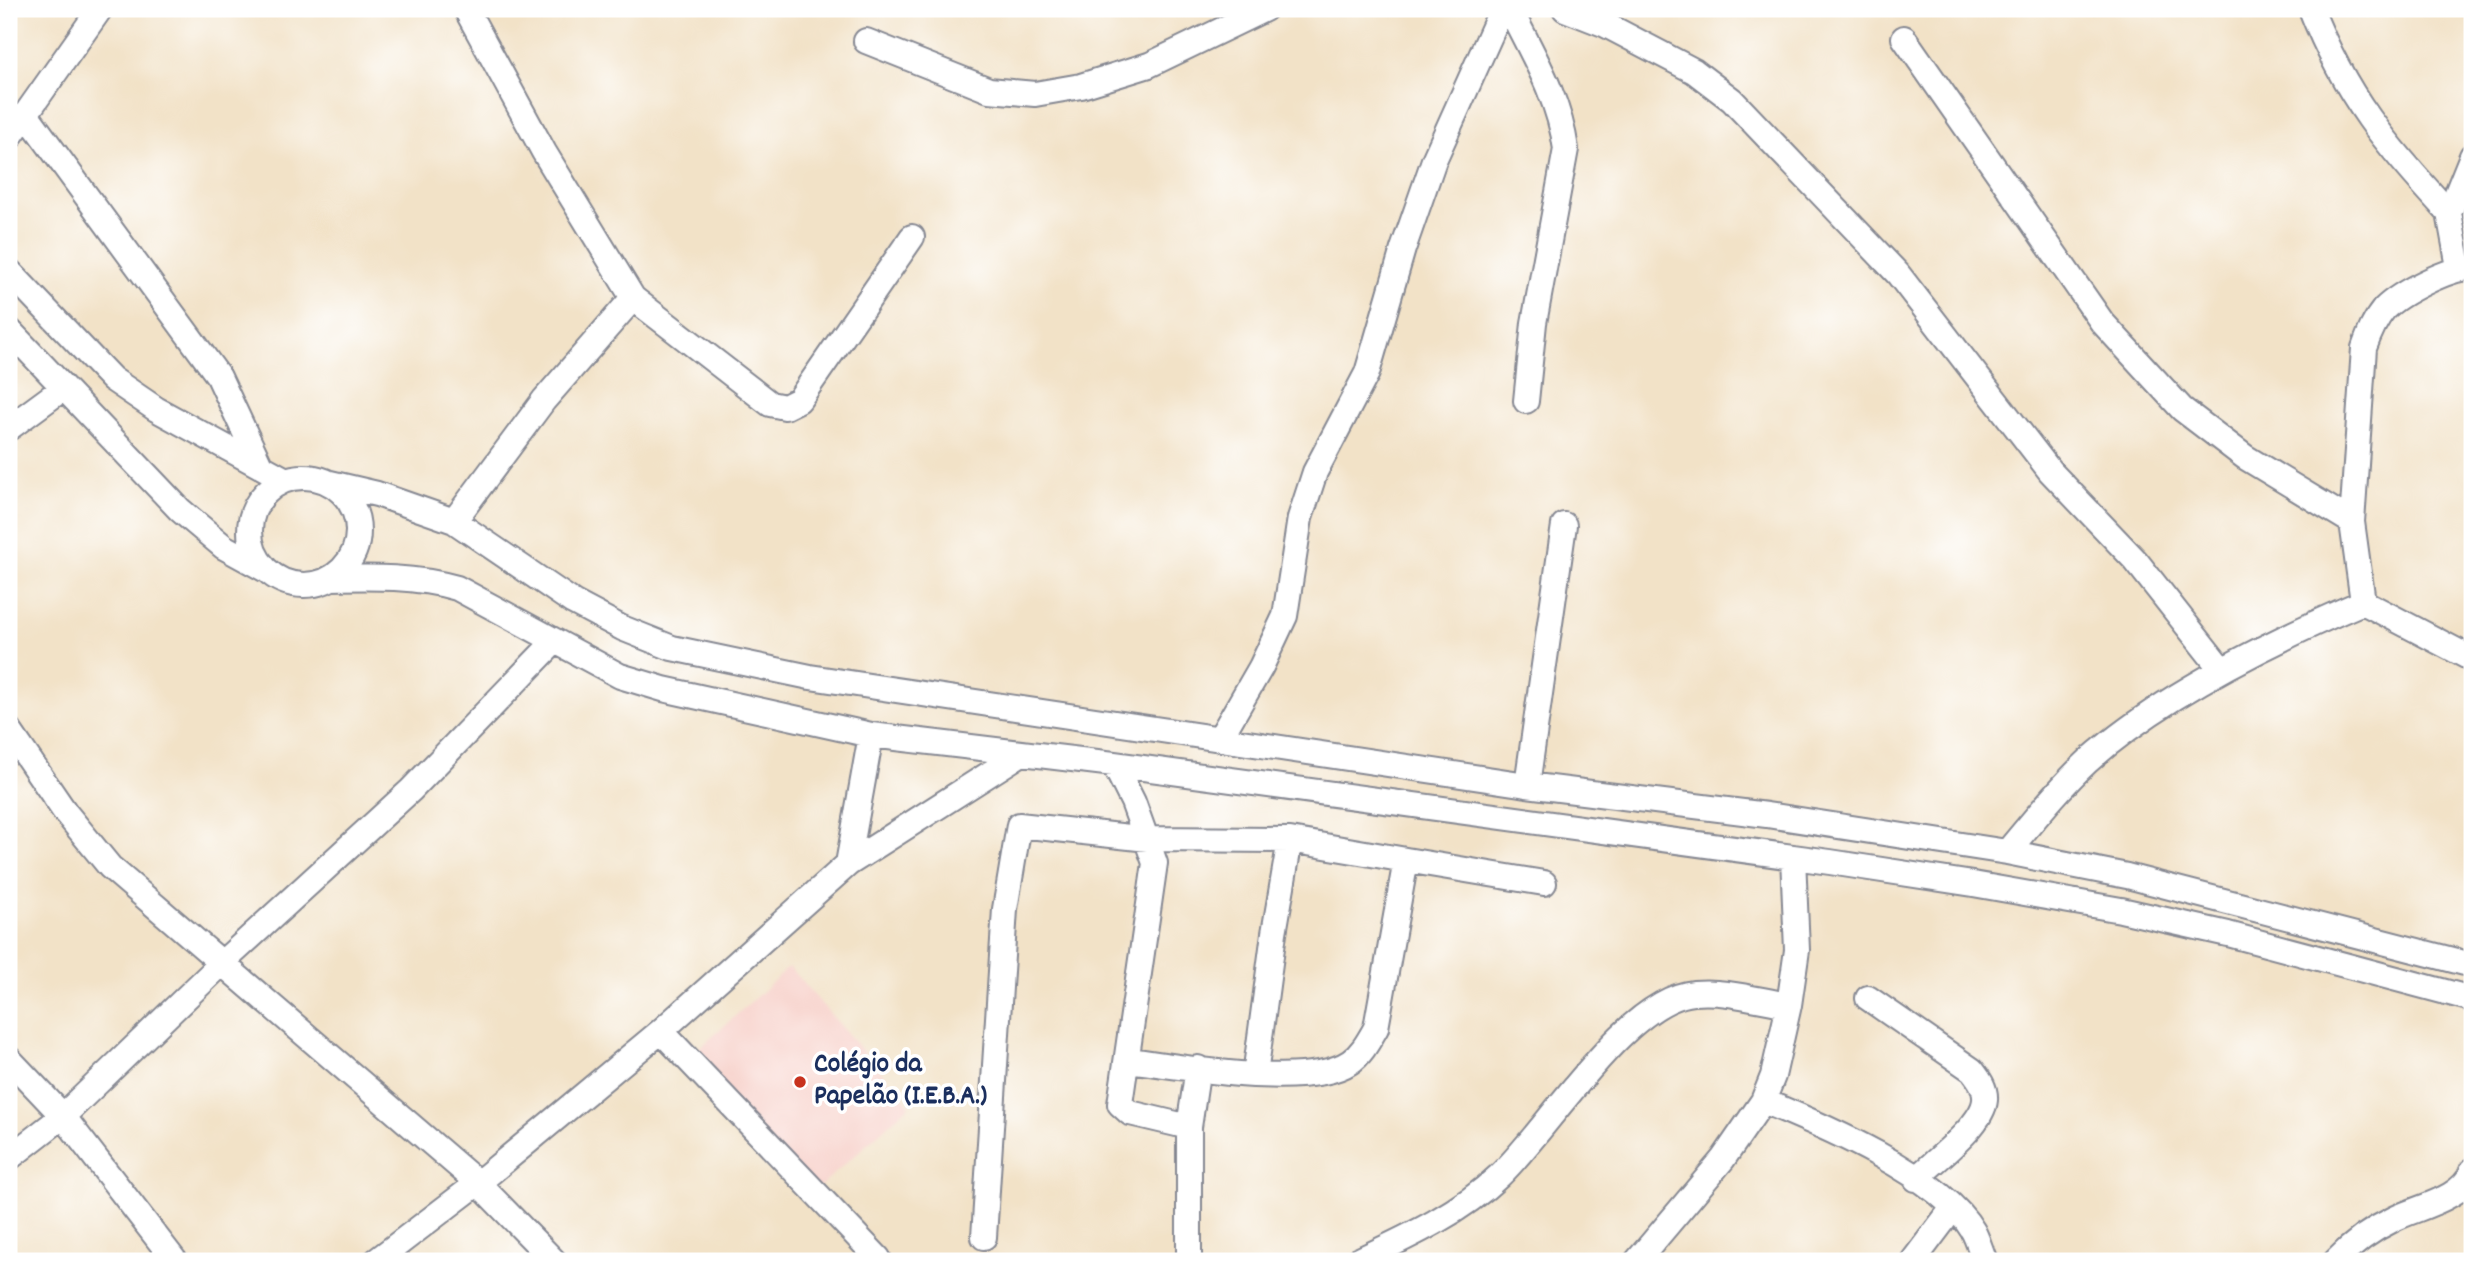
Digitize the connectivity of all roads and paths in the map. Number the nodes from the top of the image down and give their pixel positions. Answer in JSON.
{"nodes":[{"id":1,"x":100,"y":9,"type":"edge"},
{"id":2,"x":466,"y":9,"type":"edge"},
{"id":3,"x":1265,"y":9,"type":"edge"},
{"id":4,"x":1502,"y":9,"type":"edge"},
{"id":5,"x":1510,"y":9,"type":"edge"},
{"id":6,"x":1565,"y":9,"type":"edge"},
{"id":7,"x":2311,"y":9,"type":"edge"},
{"id":8,"x":1904,"y":38,"type":"dead end"},
{"id":9,"x":866,"y":41,"type":"dead end"},
{"id":10,"x":27,"y":115,"type":"junction"},
{"id":11,"x":9,"y":138,"type":"edge"},
{"id":12,"x":2472,"y":156,"type":"edge"},
{"id":13,"x":2449,"y":213,"type":"junction"},
{"id":14,"x":912,"y":237,"type":"dead end"},
{"id":15,"x":2465,"y":268,"type":"edge"},
{"id":16,"x":9,"y":271,"type":"edge"},
{"id":17,"x":633,"y":298,"type":"junction"},
{"id":18,"x":9,"y":330,"type":"edge"},
{"id":19,"x":62,"y":389,"type":"junction"},
{"id":20,"x":1526,"y":401,"type":"dead end"},
{"id":21,"x":9,"y":428,"type":"edge"},
{"id":22,"x":260,"y":465,"type":"junction"},
{"id":23,"x":286,"y":480,"type":"junction"},
{"id":24,"x":330,"y":483,"type":"junction"},
{"id":25,"x":454,"y":521,"type":"junction"},
{"id":26,"x":2352,"y":522,"type":"junction"},
{"id":27,"x":1564,"y":525,"type":"dead end"},
{"id":28,"x":266,"y":570,"type":"junction"},
{"id":29,"x":331,"y":578,"type":"junction"},
{"id":30,"x":2363,"y":603,"type":"junction"},
{"id":31,"x":555,"y":641,"type":"junction"},
{"id":32,"x":2472,"y":659,"type":"edge"},
{"id":33,"x":2222,"y":670,"type":"junction"},
{"id":34,"x":9,"y":730,"type":"edge"},
{"id":35,"x":871,"y":734,"type":"junction"},
{"id":36,"x":1220,"y":738,"type":"junction"},
{"id":37,"x":1021,"y":753,"type":"junction"},
{"id":38,"x":1114,"y":764,"type":"junction"},
{"id":39,"x":1527,"y":785,"type":"junction"},
{"id":40,"x":1148,"y":839,"type":"junction"},
{"id":41,"x":1290,"y":840,"type":"junction"},
{"id":42,"x":2007,"y":852,"type":"junction"},
{"id":43,"x":1793,"y":857,"type":"junction"},
{"id":44,"x":1406,"y":860,"type":"junction"},
{"id":45,"x":848,"y":864,"type":"junction"},
{"id":46,"x":1545,"y":883,"type":"dead end"},
{"id":47,"x":222,"y":963,"type":"junction"},
{"id":48,"x":2472,"y":965,"type":"edge"},
{"id":49,"x":1868,"y":998,"type":"dead end"},
{"id":50,"x":2472,"y":999,"type":"edge"},
{"id":51,"x":1789,"y":1005,"type":"junction"},
{"id":52,"x":662,"y":1031,"type":"junction"},
{"id":53,"x":9,"y":1059,"type":"edge"},
{"id":54,"x":1128,"y":1060,"type":"junction"},
{"id":55,"x":1198,"y":1068,"type":"junction"},
{"id":56,"x":1255,"y":1075,"type":"junction"},
{"id":57,"x":1763,"y":1101,"type":"junction"},
{"id":58,"x":62,"y":1116,"type":"junction"},
{"id":59,"x":1189,"y":1127,"type":"junction"},
{"id":60,"x":9,"y":1158,"type":"edge"},
{"id":61,"x":2472,"y":1171,"type":"edge"},
{"id":62,"x":1916,"y":1179,"type":"junction"},
{"id":63,"x":478,"y":1183,"type":"junction"},
{"id":64,"x":1953,"y":1209,"type":"junction"},
{"id":65,"x":984,"y":1237,"type":"dead end"},
{"id":66,"x":878,"y":1258,"type":"dead end"},
{"id":67,"x":175,"y":1261,"type":"edge"},
{"id":68,"x":376,"y":1261,"type":"edge"},
{"id":69,"x":554,"y":1261,"type":"edge"},
{"id":70,"x":1189,"y":1261,"type":"edge"},
{"id":71,"x":1357,"y":1261,"type":"edge"},
{"id":72,"x":1637,"y":1261,"type":"edge"},
{"id":73,"x":1913,"y":1261,"type":"edge"},
{"id":74,"x":1985,"y":1261,"type":"edge"},
{"id":75,"x":2336,"y":1261,"type":"edge"}],
"edges":[{"from":1,"to":10,"type":"street"},
{"from":2,"to":17,"type":"street"},
{"from":3,"to":9,"type":"street"},
{"from":4,"to":36,"type":"street"},
{"from":5,"to":20,"type":"street"},
{"from":6,"to":33,"type":"street"},
{"from":7,"to":13,"type":"street"},
{"from":8,"to":26,"type":"street"},
{"from":10,"to":11,"type":"street"},
{"from":10,"to":22,"type":"street"},
{"from":12,"to":13,"type":"street"},
{"from":13,"to":15,"type":"street"},
{"from":14,"to":17,"type":"street"},
{"from":15,"to":26,"type":"street"},
{"from":16,"to":22,"type":"street"},
{"from":17,"to":25,"type":"street"},
{"from":18,"to":19,"type":"street"},
{"from":19,"to":21,"type":"street"},
{"from":19,"to":28,"type":"street"},
{"from":22,"to":23,"type":"street"},
{"from":23,"to":24,"type":"street"},
{"from":23,"to":28,"type":"street"},
{"from":24,"to":25,"type":"street"},
{"from":24,"to":29,"type":"street"},
{"from":25,"to":36,"type":"street"},
{"from":26,"to":30,"type":"street"},
{"from":27,"to":39,"type":"street"},
{"from":28,"to":29,"type":"street"},
{"from":29,"to":31,"type":"street"},
{"from":30,"to":32,"type":"street"},
{"from":30,"to":33,"type":"street"},
{"from":31,"to":35,"type":"street"},
{"from":31,"to":47,"type":"street"},
{"from":33,"to":42,"type":"street"},
{"from":34,"to":47,"type":"street"},
{"from":35,"to":37,"type":"street"},
{"from":35,"to":45,"type":"street"},
{"from":36,"to":39,"type":"street"},
{"from":37,"to":38,"type":"street"},
{"from":37,"to":45,"type":"street"},
{"from":38,"to":40,"type":"street"},
{"from":38,"to":43,"type":"street"},
{"from":39,"to":42,"type":"street"},
{"from":40,"to":41,"type":"street"},
{"from":40,"to":54,"type":"street"},
{"from":40,"to":65,"type":"street"},
{"from":41,"to":44,"type":"street"},
{"from":41,"to":56,"type":"street"},
{"from":42,"to":48,"type":"street"},
{"from":43,"to":50,"type":"street"},
{"from":43,"to":51,"type":"street"},
{"from":44,"to":46,"type":"street"},
{"from":44,"to":56,"type":"street"},
{"from":45,"to":52,"type":"street"},
{"from":47,"to":58,"type":"street"},
{"from":47,"to":63,"type":"street"},
{"from":49,"to":62,"type":"street"},
{"from":51,"to":57,"type":"street"},
{"from":51,"to":71,"type":"street"},
{"from":52,"to":63,"type":"street"},
{"from":52,"to":66,"type":"street"},
{"from":53,"to":58,"type":"street"},
{"from":54,"to":55,"type":"street"},
{"from":54,"to":59,"type":"street"},
{"from":55,"to":56,"type":"street"},
{"from":55,"to":59,"type":"street"},
{"from":57,"to":62,"type":"street"},
{"from":57,"to":72,"type":"street"},
{"from":58,"to":60,"type":"street"},
{"from":58,"to":67,"type":"street"},
{"from":59,"to":70,"type":"street"},
{"from":61,"to":75,"type":"street"},
{"from":62,"to":64,"type":"street"},
{"from":63,"to":68,"type":"street"},
{"from":63,"to":69,"type":"street"},
{"from":64,"to":73,"type":"street"},
{"from":64,"to":74,"type":"street"}]}
